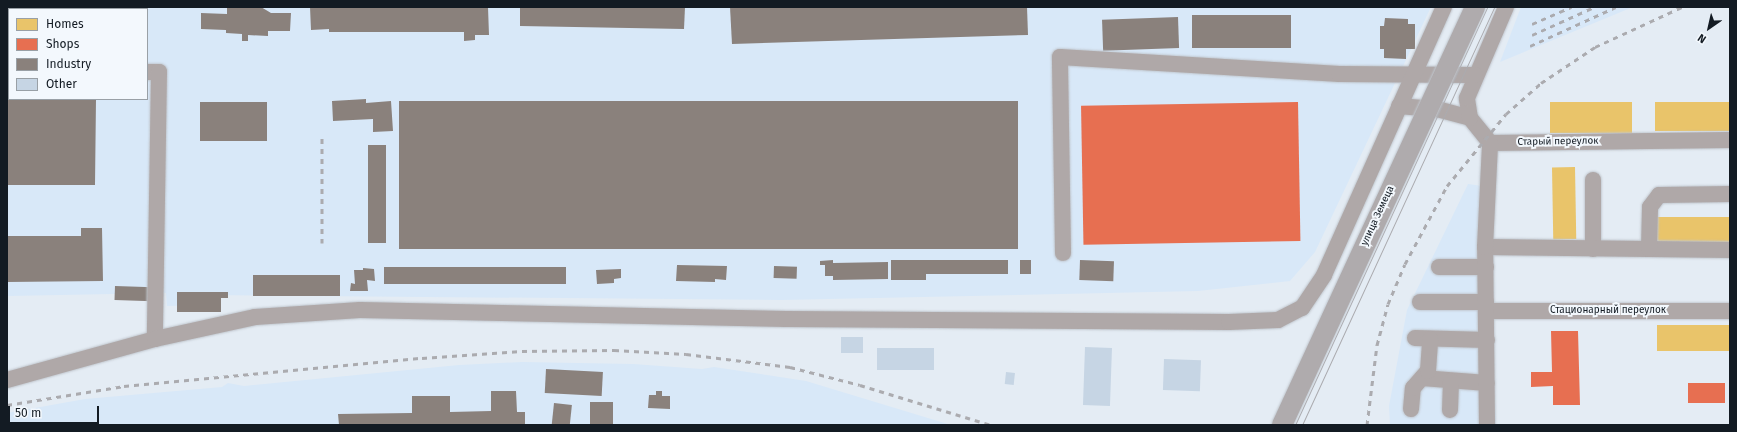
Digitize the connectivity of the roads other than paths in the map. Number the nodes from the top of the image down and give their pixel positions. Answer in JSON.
{"nodes":[{"id":1,"x":1444,"y":7,"type":"edge"},
{"id":2,"x":1475,"y":7,"type":"edge"},
{"id":3,"x":1506,"y":7,"type":"edge"},
{"id":4,"x":148,"y":72,"type":"edge"},
{"id":5,"x":1475,"y":75,"type":"junction"},
{"id":6,"x":1412,"y":77,"type":"junction"},
{"id":7,"x":1399,"y":106,"type":"junction"},
{"id":8,"x":1470,"y":118,"type":"junction"},
{"id":9,"x":1730,"y":140,"type":"edge"},
{"id":10,"x":1490,"y":142,"type":"junction"},
{"id":11,"x":1592,"y":180,"type":"dead end"},
{"id":12,"x":1730,"y":194,"type":"edge"},
{"id":13,"x":1485,"y":247,"type":"junction"},
{"id":14,"x":1593,"y":249,"type":"junction"},
{"id":15,"x":1649,"y":249,"type":"junction"},
{"id":16,"x":1730,"y":250,"type":"edge"},
{"id":17,"x":1062,"y":253,"type":"dead end"},
{"id":18,"x":1439,"y":267,"type":"dead end"},
{"id":19,"x":1486,"y":267,"type":"junction"},
{"id":20,"x":1420,"y":302,"type":"dead end"},
{"id":21,"x":1487,"y":307,"type":"junction"},
{"id":22,"x":1730,"y":311,"type":"edge"},
{"id":23,"x":155,"y":339,"type":"junction"},
{"id":24,"x":1487,"y":340,"type":"junction"},
{"id":25,"x":1422,"y":378,"type":"junction"},
{"id":26,"x":7,"y":380,"type":"edge"},
{"id":27,"x":1451,"y":381,"type":"junction"},
{"id":28,"x":1487,"y":383,"type":"junction"},
{"id":29,"x":1411,"y":409,"type":"dead end"},
{"id":30,"x":1450,"y":410,"type":"dead end"},
{"id":31,"x":1282,"y":425,"type":"edge"},
{"id":32,"x":1487,"y":425,"type":"edge"}],
"edges":[{"from":1,"to":6,"type":"street"},
{"from":2,"to":31,"type":"main road","name":"улица Земеца","bridge":true},
{"from":3,"to":5,"type":"street"},
{"from":4,"to":23,"type":"street"},
{"from":5,"to":6,"type":"street"},
{"from":5,"to":8,"type":"street"},
{"from":6,"to":7,"type":"street"},
{"from":6,"to":17,"type":"street"},
{"from":7,"to":8,"type":"street"},
{"from":7,"to":23,"type":"street"},
{"from":8,"to":10,"type":"street"},
{"from":9,"to":10,"type":"street","name":"Старый переулок"},
{"from":10,"to":13,"type":"street"},
{"from":11,"to":14,"type":"street"},
{"from":12,"to":15,"type":"street"},
{"from":13,"to":14,"type":"street"},
{"from":13,"to":19,"type":"street"},
{"from":14,"to":15,"type":"street"},
{"from":15,"to":16,"type":"street"},
{"from":18,"to":19,"type":"street"},
{"from":19,"to":21,"type":"street"},
{"from":20,"to":21,"type":"street","name":"Стационарный переулок"},
{"from":21,"to":22,"type":"street","name":"Стационарный переулок"},
{"from":21,"to":24,"type":"street"},
{"from":23,"to":26,"type":"street"},
{"from":24,"to":25,"type":"street"},
{"from":24,"to":28,"type":"street"},
{"from":25,"to":27,"type":"street"},
{"from":25,"to":29,"type":"street"},
{"from":27,"to":28,"type":"street"},
{"from":27,"to":30,"type":"street"},
{"from":28,"to":32,"type":"street"}]}
